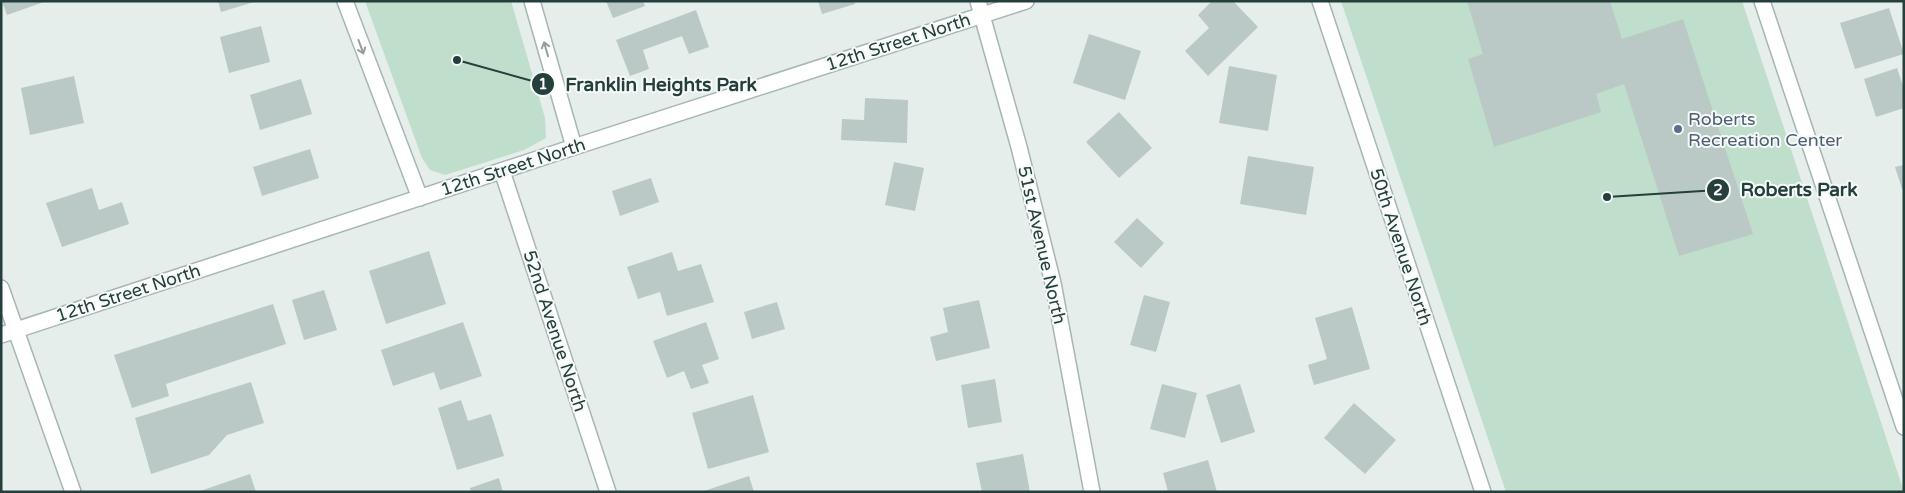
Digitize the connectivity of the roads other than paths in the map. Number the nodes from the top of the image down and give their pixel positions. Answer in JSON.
{"nodes":[{"id":1,"x":345,"y":1,"type":"edge"},
{"id":2,"x":532,"y":1,"type":"edge"},
{"id":3,"x":1026,"y":1,"type":"edge"},
{"id":4,"x":1320,"y":1,"type":"edge"},
{"id":5,"x":1762,"y":1,"type":"edge"},
{"id":6,"x":980,"y":8,"type":"edge"},
{"id":7,"x":574,"y":146,"type":"junction"},
{"id":8,"x":502,"y":171,"type":"junction"},
{"id":9,"x":420,"y":198,"type":"junction"},
{"id":10,"x":1,"y":288,"type":"edge"},
{"id":11,"x":8,"y":333,"type":"edge"},
{"id":12,"x":1904,"y":427,"type":"edge"},
{"id":13,"x":72,"y":492,"type":"edge"},
{"id":14,"x":608,"y":492,"type":"edge"},
{"id":15,"x":1092,"y":492,"type":"edge"},
{"id":16,"x":1484,"y":492,"type":"edge"}],
"edges":[{"from":1,"to":9,"type":"street","one_way":true},
{"from":7,"to":2,"type":"street","one_way":true},
{"from":3,"to":6,"type":"street","name":"12th Street North"},
{"from":4,"to":16,"type":"street","name":"50th Avenue North"},
{"from":5,"to":12,"type":"street"},
{"from":6,"to":7,"type":"street","name":"12th Street North"},
{"from":6,"to":15,"type":"street","name":"51st Avenue North"},
{"from":7,"to":8,"type":"street","name":"12th Street North"},
{"from":8,"to":9,"type":"street","name":"12th Street North"},
{"from":8,"to":14,"type":"street","name":"52nd Avenue North"},
{"from":9,"to":11,"type":"street","name":"12th Street North"},
{"from":10,"to":11,"type":"street"},
{"from":11,"to":13,"type":"street"}]}
